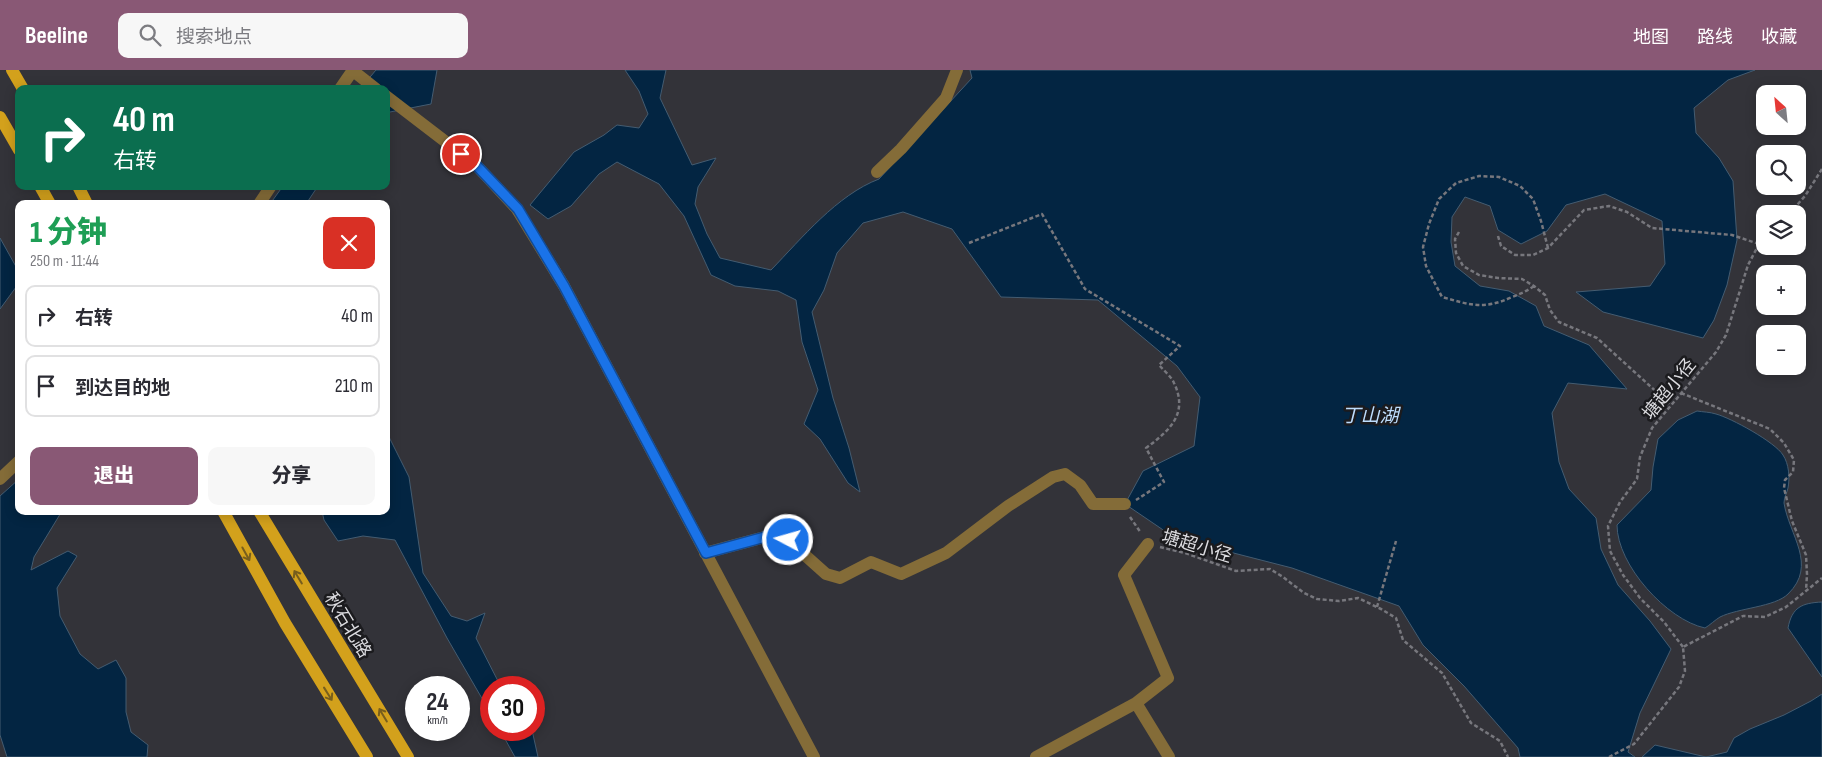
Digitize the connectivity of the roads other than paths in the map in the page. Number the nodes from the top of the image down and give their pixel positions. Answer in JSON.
{"nodes":[{"id":1,"x":12,"y":70,"type":"edge"},
{"id":2,"x":352,"y":70,"type":"edge"},
{"id":3,"x":957,"y":70,"type":"edge"},
{"id":4,"x":21,"y":85,"type":"edge"},
{"id":5,"x":343,"y":85,"type":"edge"},
{"id":6,"x":371,"y":85,"type":"edge"},
{"id":7,"x":390,"y":99,"type":"edge"},
{"id":8,"x":0,"y":117,"type":"edge"},
{"id":9,"x":15,"y":143,"type":"edge"},
{"id":10,"x":877,"y":172,"type":"dead end"},
{"id":11,"x":15,"y":465,"type":"edge"},
{"id":12,"x":0,"y":480,"type":"edge"},
{"id":13,"x":1129,"y":507,"type":"road end"},
{"id":14,"x":225,"y":515,"type":"edge"},
{"id":15,"x":261,"y":515,"type":"edge"},
{"id":16,"x":1148,"y":544,"type":"road end"},
{"id":17,"x":706,"y":553,"type":"junction"},
{"id":18,"x":1136,"y":703,"type":"junction"},
{"id":19,"x":367,"y":757,"type":"edge"},
{"id":20,"x":408,"y":757,"type":"edge"},
{"id":21,"x":814,"y":757,"type":"edge"},
{"id":22,"x":1036,"y":757,"type":"edge"},
{"id":23,"x":1169,"y":757,"type":"edge"}],
"edges":[{"from":1,"to":4,"type":"main road"},
{"from":2,"to":5,"type":"street"},
{"from":2,"to":6,"type":"street"},
{"from":3,"to":10,"type":"street"},
{"from":7,"to":17,"type":"street"},
{"from":8,"to":9,"type":"main road"},
{"from":11,"to":12,"type":"street"},
{"from":13,"to":17,"type":"street"},
{"from":14,"to":19,"type":"main road","one_way":true},
{"from":20,"to":15,"type":"main road","name":"秋石北路","one_way":true},
{"from":16,"to":18,"type":"street"},
{"from":17,"to":21,"type":"street"},
{"from":18,"to":22,"type":"street"},
{"from":18,"to":23,"type":"street"}]}
